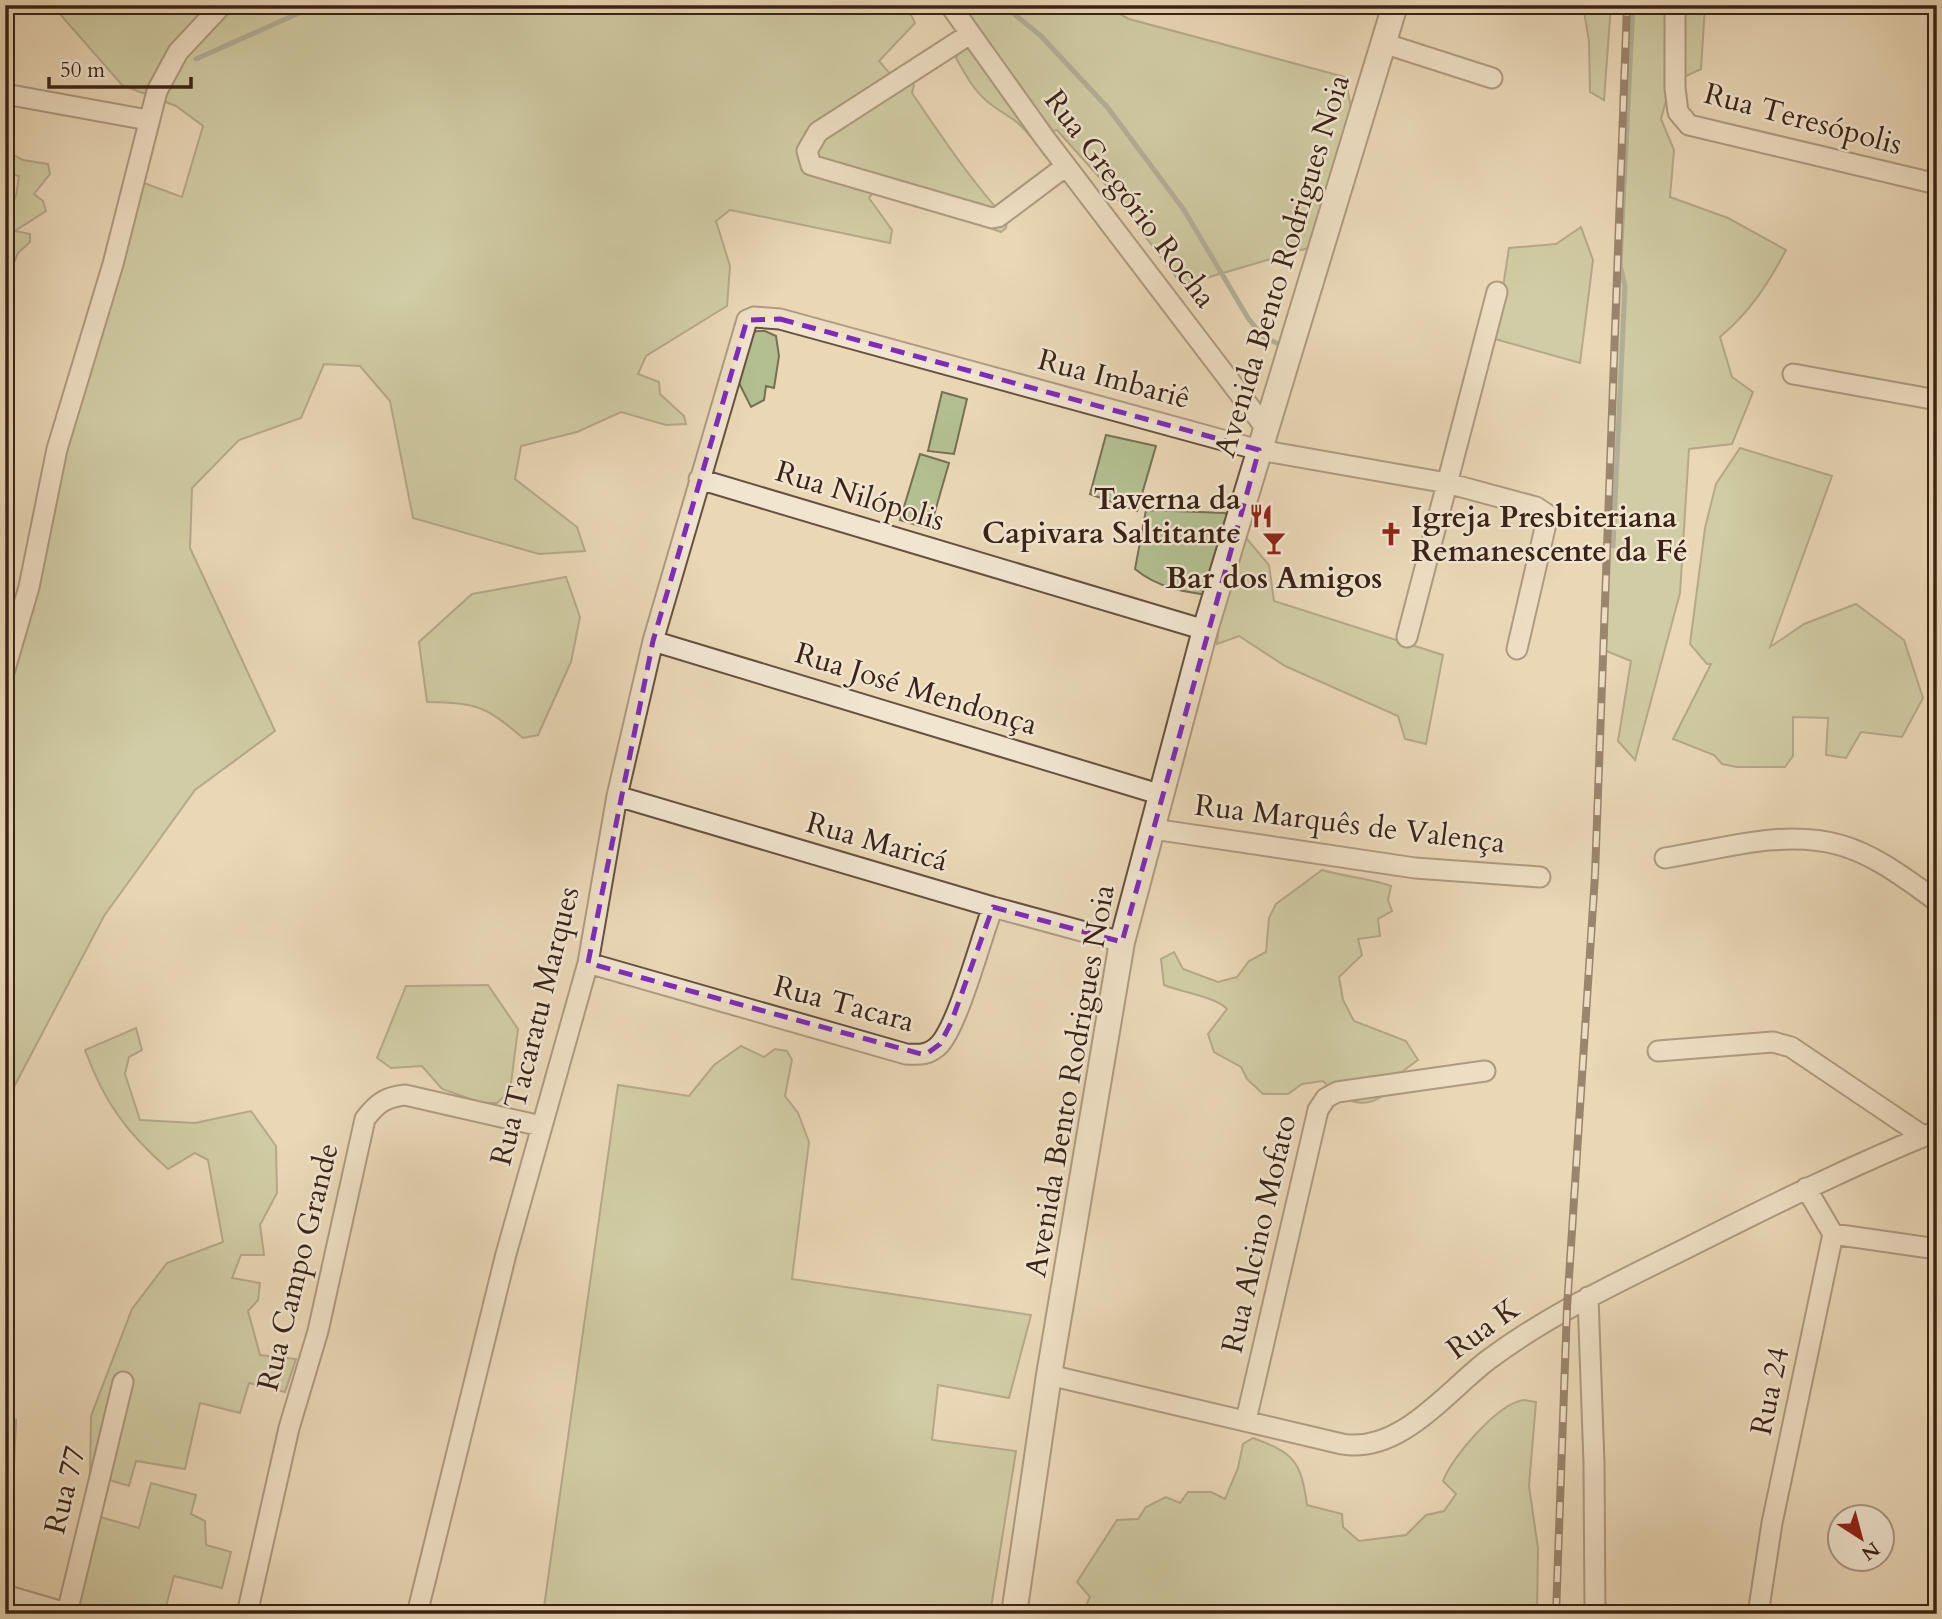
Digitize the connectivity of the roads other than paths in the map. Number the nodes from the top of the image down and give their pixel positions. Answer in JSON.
{"nodes":[{"id":1,"x":222,"y":5,"type":"edge"},
{"id":2,"x":950,"y":5,"type":"edge"},
{"id":3,"x":1395,"y":5,"type":"edge"},
{"id":4,"x":1675,"y":5,"type":"edge"},
{"id":5,"x":970,"y":34,"type":"junction"},
{"id":6,"x":1383,"y":43,"type":"junction"},
{"id":7,"x":1492,"y":78,"type":"dead end"},
{"id":8,"x":5,"y":94,"type":"edge"},
{"id":9,"x":148,"y":120,"type":"junction"},
{"id":10,"x":1066,"y":166,"type":"junction"},
{"id":11,"x":1937,"y":184,"type":"edge"},
{"id":12,"x":1497,"y":292,"type":"dead end"},
{"id":13,"x":742,"y":331,"type":"joint"},
{"id":14,"x":1793,"y":373,"type":"dead end"},
{"id":15,"x":1937,"y":400,"type":"edge"},
{"id":16,"x":1262,"y":438,"type":"junction"},
{"id":17,"x":699,"y":480,"type":"junction"},
{"id":18,"x":1447,"y":483,"type":"junction"},
{"id":19,"x":1205,"y":630,"type":"junction"},
{"id":20,"x":1407,"y":637,"type":"dead end"},
{"id":21,"x":653,"y":641,"type":"junction"},
{"id":22,"x":1517,"y":649,"type":"dead end"},
{"id":23,"x":5,"y":668,"type":"edge"},
{"id":24,"x":1162,"y":795,"type":"junction"},
{"id":25,"x":617,"y":796,"type":"junction"},
{"id":26,"x":1153,"y":829,"type":"junction"},
{"id":27,"x":1665,"y":858,"type":"dead end"},
{"id":28,"x":1540,"y":877,"type":"dead end"},
{"id":29,"x":1937,"y":901,"type":"edge"},
{"id":30,"x":993,"y":907,"type":"junction"},
{"id":31,"x":1122,"y":942,"type":"junction"},
{"id":32,"x":588,"y":963,"type":"junction"},
{"id":33,"x":1658,"y":1051,"type":"dead end"},
{"id":34,"x":1485,"y":1072,"type":"dead end"},
{"id":35,"x":541,"y":1126,"type":"junction"},
{"id":36,"x":1930,"y":1134,"type":"edge"},
{"id":37,"x":1806,"y":1188,"type":"junction"},
{"id":38,"x":1833,"y":1234,"type":"junction"},
{"id":39,"x":1937,"y":1249,"type":"edge"},
{"id":40,"x":1588,"y":1297,"type":"junction"},
{"id":41,"x":1049,"y":1375,"type":"junction"},
{"id":42,"x":123,"y":1382,"type":"dead end"},
{"id":43,"x":1246,"y":1420,"type":"junction"},
{"id":44,"x":5,"y":1595,"type":"edge"},
{"id":45,"x":69,"y":1613,"type":"edge"},
{"id":46,"x":247,"y":1614,"type":"edge"},
{"id":47,"x":417,"y":1614,"type":"edge"},
{"id":48,"x":1014,"y":1614,"type":"edge"},
{"id":49,"x":1595,"y":1614,"type":"edge"},
{"id":50,"x":1758,"y":1614,"type":"edge"}],
"edges":[{"from":1,"to":9,"type":"street"},
{"from":2,"to":5,"type":"street","name":"Rua Gregório Rocha"},
{"from":3,"to":6,"type":"street","name":"Avenida Bento Rodrigues Noia"},
{"from":4,"to":11,"type":"street","name":"Rua Teresópolis"},
{"from":5,"to":10,"type":"street","name":"Rua Gregório Rocha"},
{"from":5,"to":10,"type":"street"},
{"from":6,"to":7,"type":"street"},
{"from":6,"to":16,"type":"street","name":"Avenida Bento Rodrigues Noia"},
{"from":8,"to":9,"type":"street"},
{"from":9,"to":23,"type":"street"},
{"from":10,"to":16,"type":"street","name":"Rua Gregório Rocha"},
{"from":12,"to":18,"type":"street"},
{"from":13,"to":16,"type":"street","name":"Rua Imbariê"},
{"from":13,"to":17,"type":"street","name":"Rua Tacaratu Marques"},
{"from":14,"to":15,"type":"street"},
{"from":16,"to":18,"type":"street","name":"Rua Imbariê"},
{"from":16,"to":19,"type":"street","name":"Avenida Bento Rodrigues Noia"},
{"from":17,"to":19,"type":"street","name":"Rua Nilópolis"},
{"from":17,"to":21,"type":"street","name":"Rua Tacaratu Marques"},
{"from":18,"to":20,"type":"street"},
{"from":18,"to":22,"type":"street","name":"Rua Imbariê"},
{"from":19,"to":24,"type":"street","name":"Avenida Bento Rodrigues Noia"},
{"from":21,"to":24,"type":"street","name":"Rua José Mendonça"},
{"from":21,"to":25,"type":"street","name":"Rua Tacaratu Marques"},
{"from":24,"to":26,"type":"street","name":"Avenida Bento Rodrigues Noia"},
{"from":25,"to":30,"type":"street","name":"Rua Maricá"},
{"from":25,"to":32,"type":"street","name":"Rua Tacaratu Marques"},
{"from":26,"to":28,"type":"street","name":"Rua Marquês de Valença"},
{"from":26,"to":31,"type":"street","name":"Avenida Bento Rodrigues Noia"},
{"from":27,"to":29,"type":"street"},
{"from":30,"to":31,"type":"street","name":"Rua Maricá"},
{"from":30,"to":32,"type":"street","name":"Rua Tacara"},
{"from":31,"to":41,"type":"street","name":"Avenida Bento Rodrigues Noia"},
{"from":32,"to":35,"type":"street","name":"Rua Tacaratu Marques"},
{"from":33,"to":36,"type":"street"},
{"from":34,"to":43,"type":"street","name":"Rua Alcino Mofato"},
{"from":35,"to":46,"type":"street","name":"Rua Campo Grande"},
{"from":35,"to":47,"type":"street","name":"Rua Tacaratu Marques"},
{"from":36,"to":37,"type":"street","name":"Rua K"},
{"from":37,"to":38,"type":"street"},
{"from":37,"to":40,"type":"street","name":"Rua K"},
{"from":38,"to":39,"type":"street"},
{"from":38,"to":50,"type":"street","name":"Rua 24"},
{"from":40,"to":43,"type":"street","name":"Rua K"},
{"from":40,"to":49,"type":"street"},
{"from":41,"to":43,"type":"street","name":"Rua K"},
{"from":41,"to":48,"type":"street","name":"Avenida Bento Rodrigues Noia"},
{"from":42,"to":45,"type":"street","name":"Rua 77"},
{"from":44,"to":45,"type":"street","name":"Rua 77"}]}
